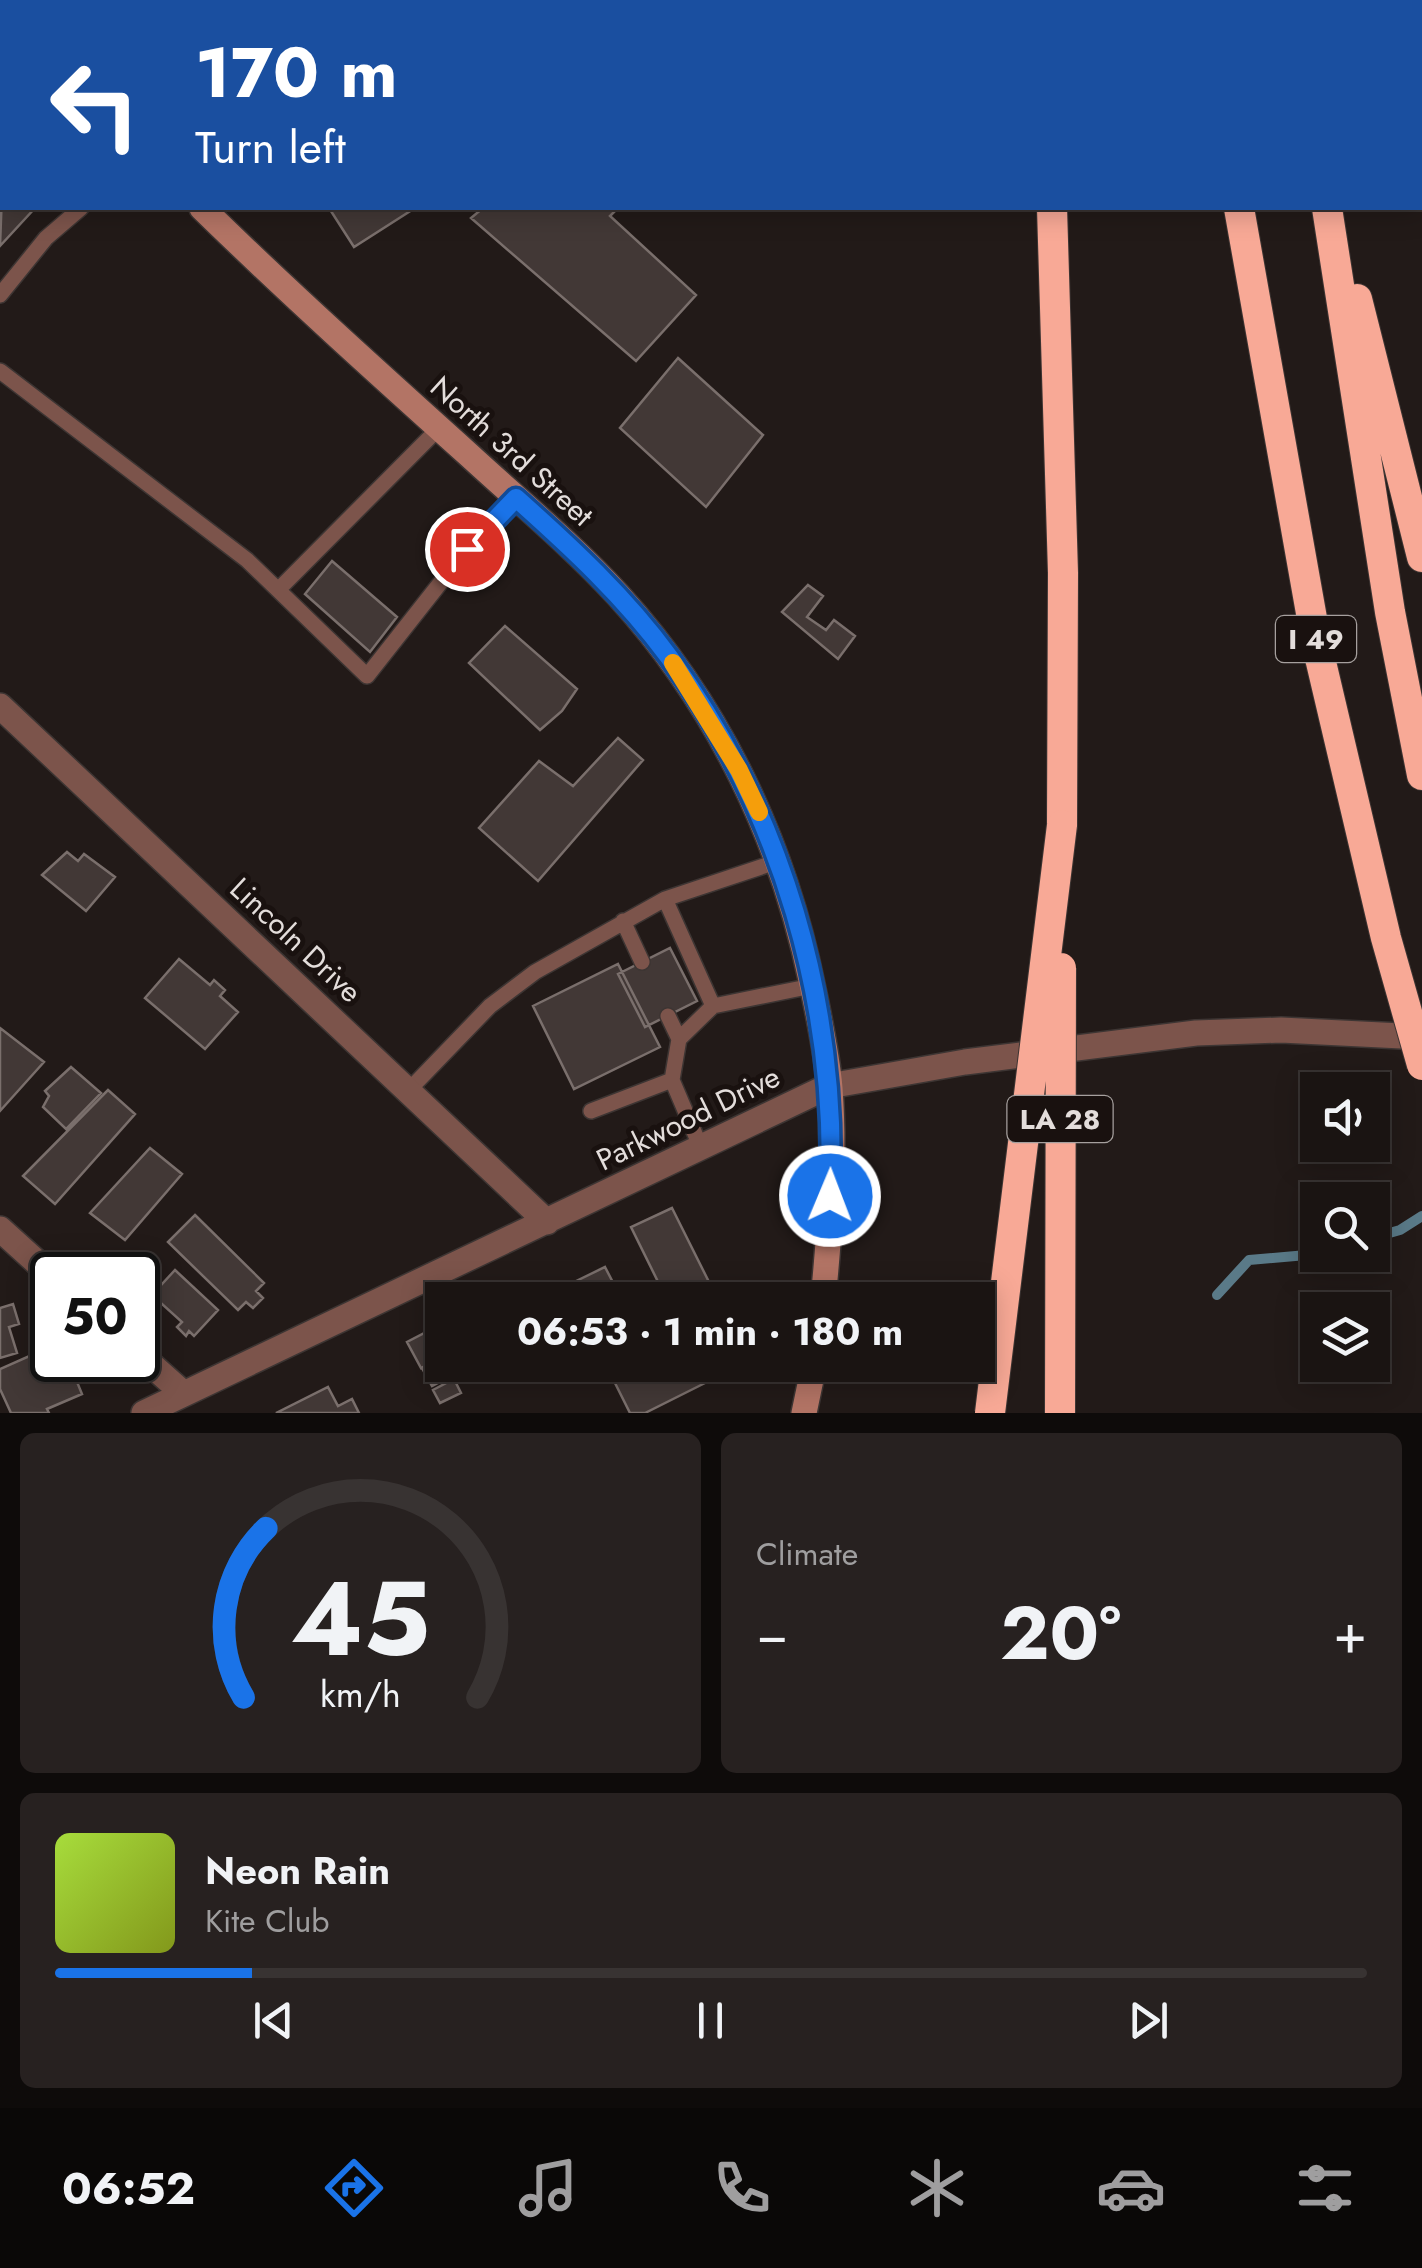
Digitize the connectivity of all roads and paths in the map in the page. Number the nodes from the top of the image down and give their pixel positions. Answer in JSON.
{"nodes":[{"id":1,"x":79,"y":210,"type":"edge"},
{"id":2,"x":204,"y":210,"type":"edge"},
{"id":3,"x":1052,"y":210,"type":"edge"},
{"id":4,"x":1239,"y":210,"type":"edge"},
{"id":5,"x":1331,"y":210,"type":"edge"},
{"id":6,"x":1332,"y":210,"type":"edge"},
{"id":7,"x":0,"y":295,"type":"edge"},
{"id":8,"x":0,"y":371,"type":"edge"},
{"id":9,"x":439,"y":428,"type":"junction"},
{"id":10,"x":516,"y":498,"type":"junction"},
{"id":11,"x":1422,"y":558,"type":"edge"},
{"id":12,"x":278,"y":590,"type":"junction"},
{"id":13,"x":0,"y":706,"type":"edge"},
{"id":14,"x":1422,"y":775,"type":"edge"},
{"id":15,"x":1062,"y":826,"type":"junction"},
{"id":16,"x":778,"y":861,"type":"junction"},
{"id":17,"x":666,"y":899,"type":"junction"},
{"id":18,"x":624,"y":921,"type":"junction"},
{"id":19,"x":642,"y":962,"type":"dead end"},
{"id":20,"x":812,"y":986,"type":"junction"},
{"id":21,"x":714,"y":1006,"type":"junction"},
{"id":22,"x":668,"y":1016,"type":"dead end"},
{"id":23,"x":1422,"y":1036,"type":"edge"},
{"id":24,"x":679,"y":1039,"type":"junction"},
{"id":25,"x":1422,"y":1065,"type":"edge"},
{"id":26,"x":672,"y":1080,"type":"junction"},
{"id":27,"x":830,"y":1086,"type":"junction"},
{"id":28,"x":408,"y":1091,"type":"junction"},
{"id":29,"x":591,"y":1111,"type":"dead end"},
{"id":30,"x":701,"y":1148,"type":"junction"},
{"id":31,"x":546,"y":1222,"type":"junction"},
{"id":32,"x":0,"y":1229,"type":"edge"},
{"id":33,"x":30,"y":1256,"type":"edge"},
{"id":34,"x":824,"y":1282,"type":"edge"},
{"id":35,"x":160,"y":1373,"type":"edge"},
{"id":36,"x":810,"y":1382,"type":"edge"},
{"id":37,"x":184,"y":1394,"type":"junction"},
{"id":38,"x":144,"y":1413,"type":"edge"},
{"id":39,"x":804,"y":1413,"type":"edge"},
{"id":40,"x":990,"y":1413,"type":"edge"},
{"id":41,"x":1060,"y":1413,"type":"edge"}],
"edges":[{"from":1,"to":7,"type":"lane"},
{"from":2,"to":9,"type":"main road","name":"North 3rd Street"},
{"from":3,"to":15,"type":"highway"},
{"from":4,"to":25,"type":"highway","number":"I 49","bridge":true},
{"from":5,"to":14,"type":"highway","number":"I 49"},
{"from":6,"to":11,"type":"highway"},
{"from":8,"to":12,"type":"lane"},
{"from":9,"to":10,"type":"main road","name":"North 3rd Street"},
{"from":9,"to":12,"type":"lane"},
{"from":10,"to":12,"type":"lane"},
{"from":10,"to":16,"type":"main road","name":"North 3rd Street"},
{"from":13,"to":28,"type":"street","name":"Lincoln Drive"},
{"from":15,"to":40,"type":"highway","bridge":true},
{"from":15,"to":41,"type":"highway","number":"LA 28","bridge":true},
{"from":16,"to":17,"type":"lane"},
{"from":16,"to":20,"type":"main road","name":"North 3rd Street"},
{"from":17,"to":18,"type":"lane"},
{"from":17,"to":21,"type":"lane"},
{"from":18,"to":19,"type":"lane"},
{"from":18,"to":28,"type":"lane"},
{"from":20,"to":21,"type":"lane"},
{"from":20,"to":27,"type":"main road","name":"North 3rd Street"},
{"from":21,"to":24,"type":"lane"},
{"from":22,"to":24,"type":"lane"},
{"from":23,"to":27,"type":"street","name":"Parkwood Drive"},
{"from":24,"to":26,"type":"lane"},
{"from":26,"to":29,"type":"lane"},
{"from":26,"to":30,"type":"lane"},
{"from":27,"to":30,"type":"street","name":"Parkwood Drive"},
{"from":27,"to":34,"type":"main road","name":"North 3rd Street"},
{"from":28,"to":31,"type":"street","name":"Lincoln Drive"},
{"from":30,"to":31,"type":"street","name":"Parkwood Drive"},
{"from":31,"to":37,"type":"street","name":"Parkwood Drive"},
{"from":32,"to":33,"type":"street"},
{"from":35,"to":37,"type":"street"},
{"from":36,"to":39,"type":"main road"},
{"from":37,"to":38,"type":"street","name":"Parkwood Drive"}]}
